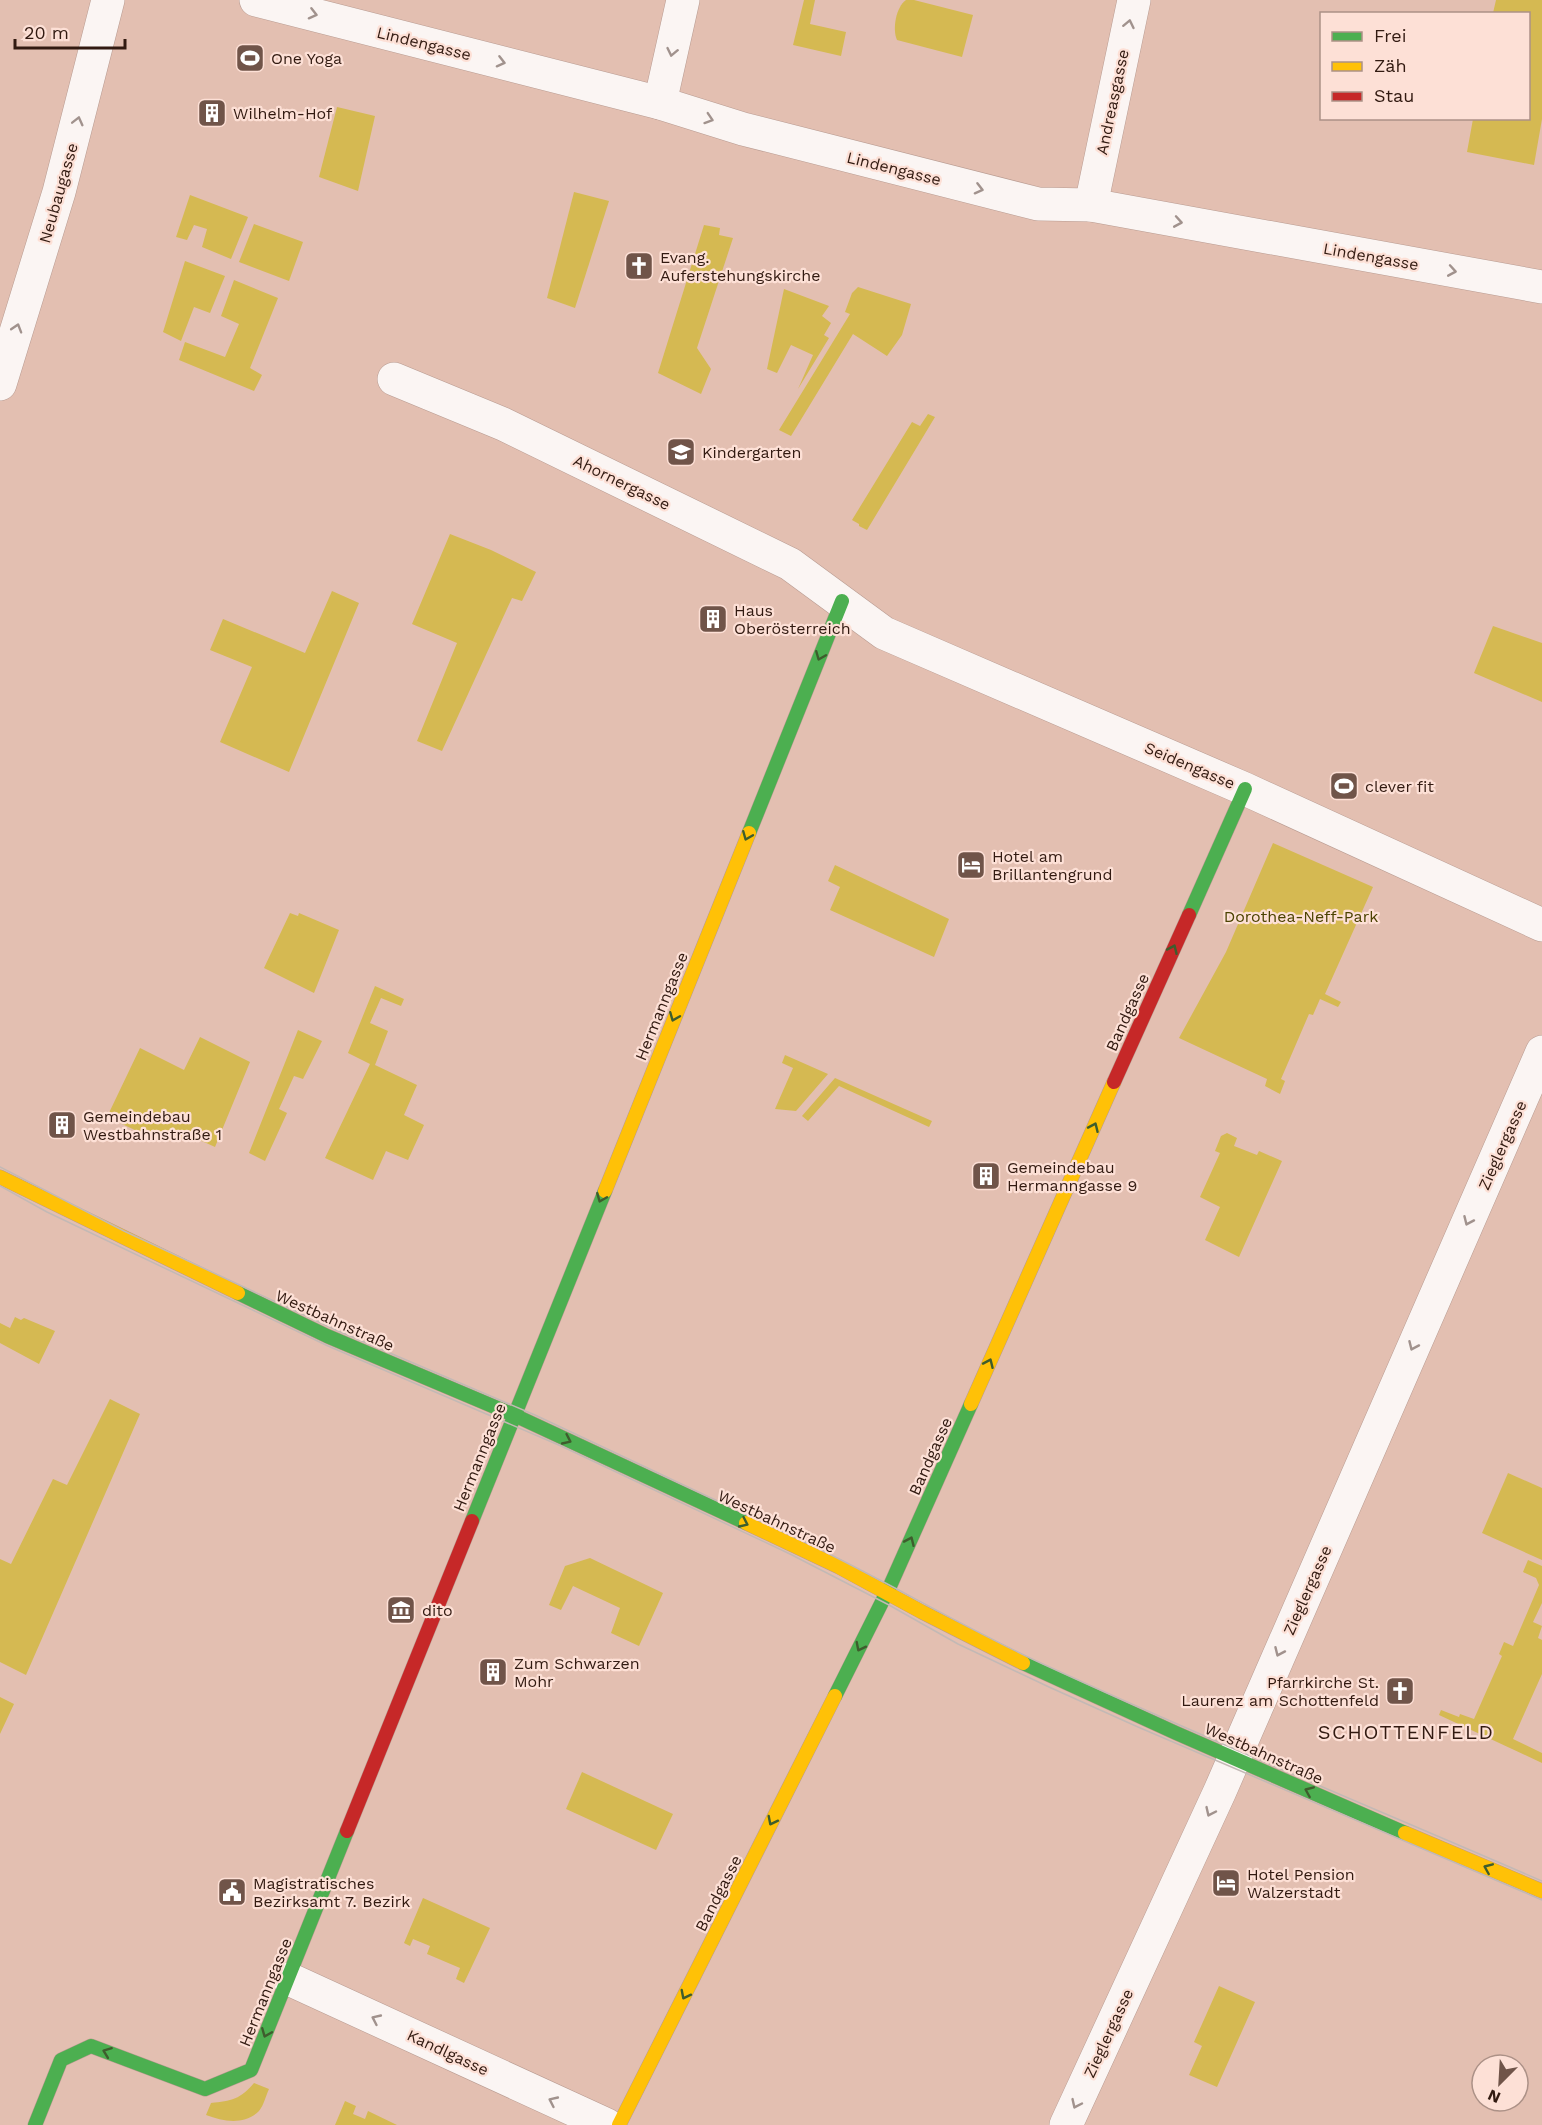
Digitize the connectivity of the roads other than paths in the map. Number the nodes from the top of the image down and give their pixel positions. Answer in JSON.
{"nodes":[{"id":1,"x":108,"y":0,"type":"edge"},
{"id":2,"x":256,"y":0,"type":"edge"},
{"id":3,"x":683,"y":0,"type":"edge"},
{"id":4,"x":1134,"y":0,"type":"edge"},
{"id":5,"x":660,"y":103,"type":"junction"},
{"id":6,"x":1091,"y":205,"type":"junction"},
{"id":7,"x":1542,"y":287,"type":"edge"},
{"id":8,"x":394,"y":379,"type":"dead end"},
{"id":9,"x":0,"y":384,"type":"edge"},
{"id":10,"x":842,"y":601,"type":"junction"},
{"id":11,"x":1245,"y":789,"type":"junction"},
{"id":12,"x":1542,"y":925,"type":"edge"},
{"id":13,"x":1542,"y":1052,"type":"edge"},
{"id":14,"x":0,"y":1177,"type":"edge"},
{"id":15,"x":514,"y":1415,"type":"junction"},
{"id":16,"x":886,"y":1594,"type":"junction"},
{"id":17,"x":1234,"y":1759,"type":"junction"},
{"id":18,"x":1542,"y":1891,"type":"edge"},
{"id":19,"x":289,"y":1979,"type":"junction"},
{"id":20,"x":35,"y":2125,"type":"edge"},
{"id":21,"x":607,"y":2125,"type":"edge"},
{"id":22,"x":619,"y":2125,"type":"edge"},
{"id":23,"x":1066,"y":2125,"type":"edge"}],
"edges":[{"from":9,"to":1,"type":"street","name":"Neubaugasse","one_way":true},
{"from":2,"to":5,"type":"street","name":"Lindengasse","one_way":true},
{"from":3,"to":5,"type":"street","one_way":true},
{"from":6,"to":4,"type":"street","name":"Andreasgasse","one_way":true},
{"from":5,"to":6,"type":"street","name":"Lindengasse","one_way":true},
{"from":6,"to":7,"type":"street","name":"Lindengasse","one_way":true},
{"from":8,"to":10,"type":"street","name":"Ahornergasse"},
{"from":10,"to":11,"type":"street","name":"Seidengasse"},
{"from":10,"to":15,"type":"street","name":"Hermanngasse","one_way":true},
{"from":11,"to":12,"type":"street","name":"Seidengasse"},
{"from":16,"to":11,"type":"street","name":"Bandgasse","one_way":true},
{"from":13,"to":17,"type":"street","name":"Zieglergasse","one_way":true},
{"from":14,"to":15,"type":"street","name":"Westbahnstraße"},
{"from":15,"to":16,"type":"street","name":"Westbahnstraße","one_way":true},
{"from":15,"to":19,"type":"street","name":"Hermanngasse"},
{"from":16,"to":17,"type":"street","name":"Westbahnstraße"},
{"from":16,"to":22,"type":"street","name":"Bandgasse","one_way":true},
{"from":18,"to":17,"type":"street","name":"Westbahnstraße","one_way":true},
{"from":17,"to":23,"type":"street","name":"Zieglergasse","one_way":true},
{"from":19,"to":20,"type":"street","name":"Hermanngasse","one_way":true},
{"from":21,"to":19,"type":"street","name":"Kandlgasse","one_way":true}]}
